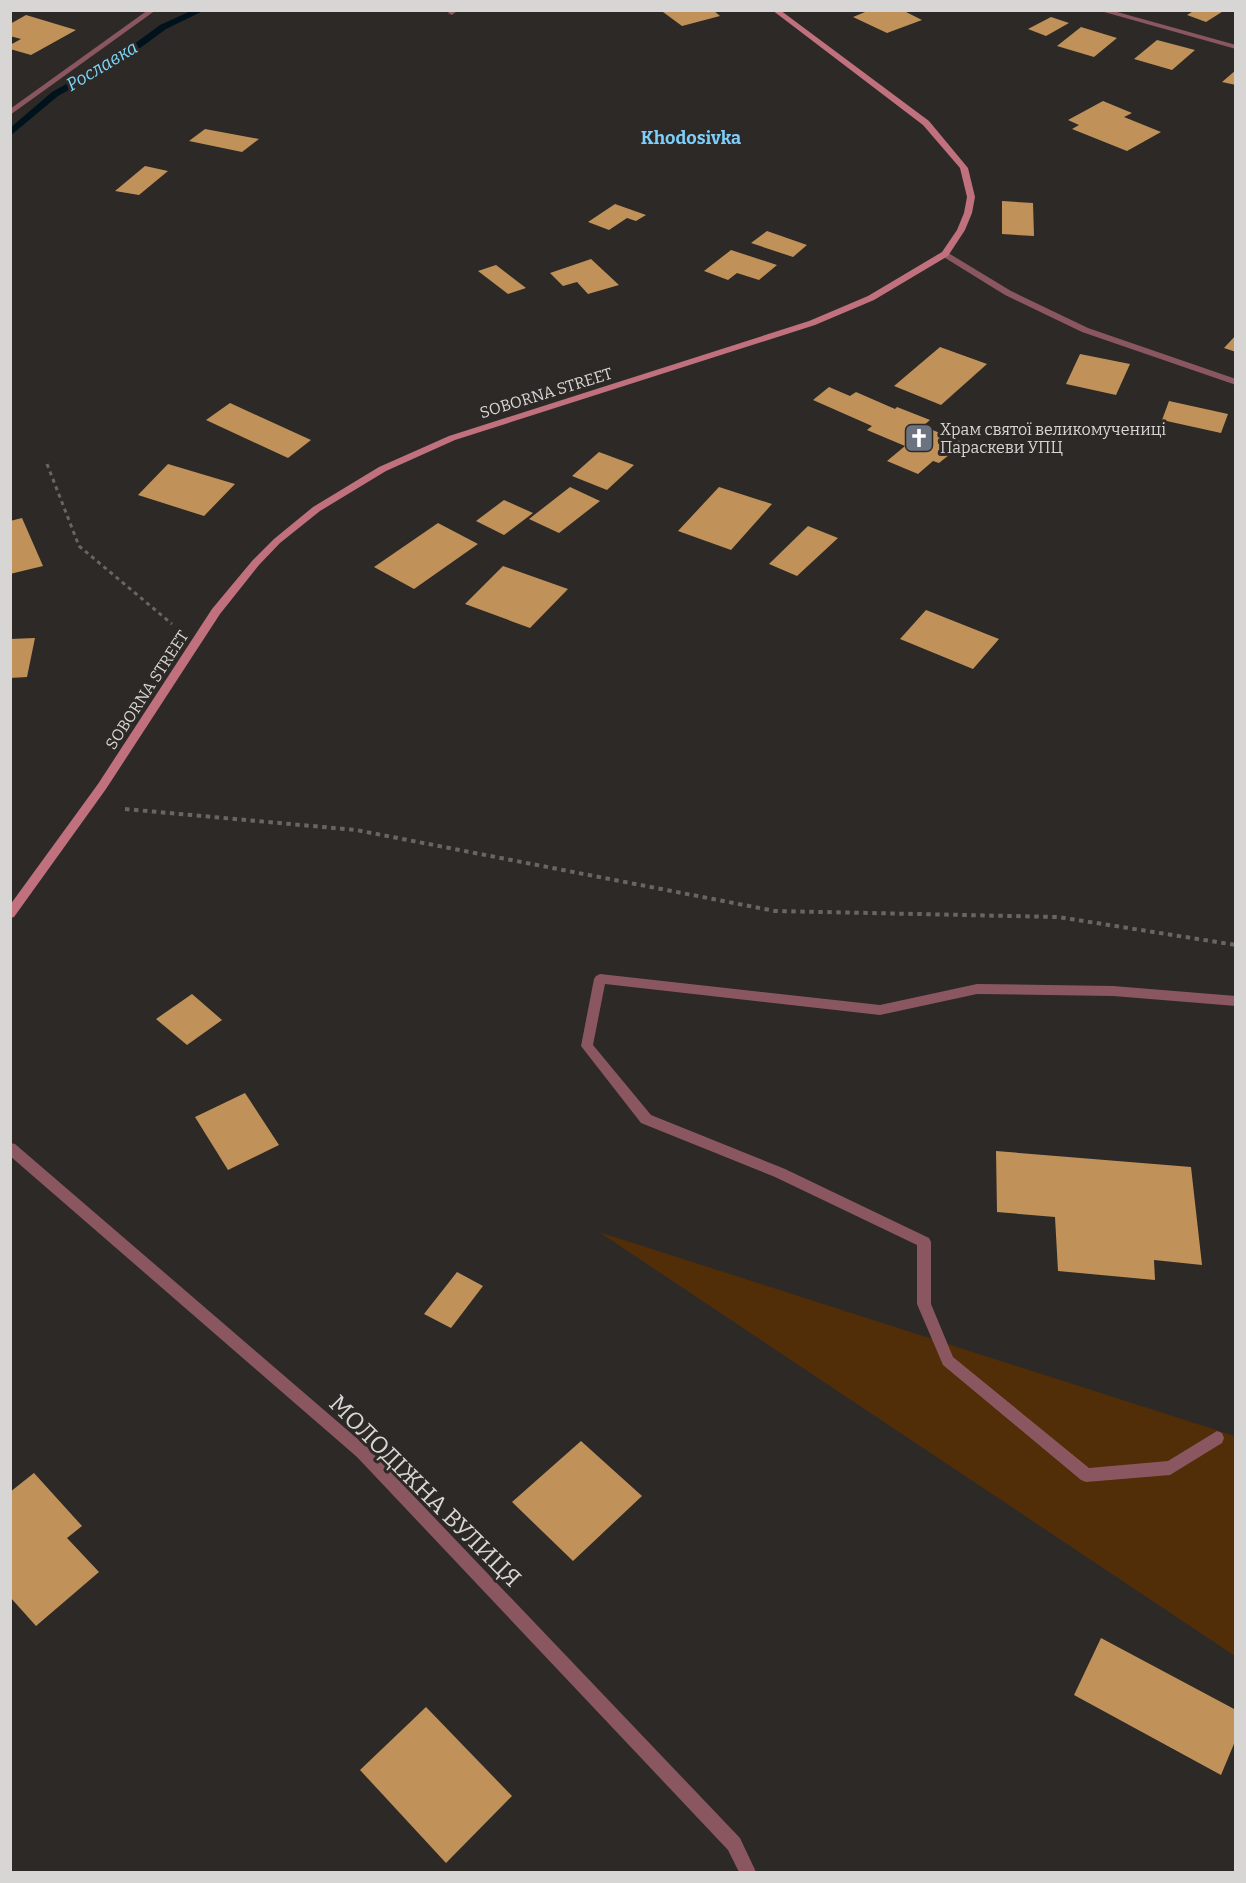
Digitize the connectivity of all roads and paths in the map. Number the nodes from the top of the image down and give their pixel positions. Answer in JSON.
{"nodes":[{"id":1,"x":153,"y":10,"type":"edge"},
{"id":2,"x":775,"y":10,"type":"edge"},
{"id":3,"x":1100,"y":10,"type":"edge"},
{"id":4,"x":1236,"y":48,"type":"edge"},
{"id":5,"x":10,"y":113,"type":"edge"},
{"id":6,"x":945,"y":254,"type":"junction"},
{"id":7,"x":1236,"y":382,"type":"edge"},
{"id":8,"x":47,"y":464,"type":"dead end"},
{"id":9,"x":196,"y":642,"type":"junction"},
{"id":10,"x":90,"y":806,"type":"junction"},
{"id":11,"x":10,"y":914,"type":"edge"},
{"id":12,"x":1236,"y":945,"type":"edge"},
{"id":13,"x":1236,"y":1001,"type":"edge"},
{"id":14,"x":10,"y":1148,"type":"edge"},
{"id":15,"x":1216,"y":1438,"type":"dead end"},
{"id":16,"x":748,"y":1872,"type":"edge"}],
"edges":[{"from":1,"to":5,"type":"street"},
{"from":2,"to":6,"type":"street","name":"SOBORNA STREET"},
{"from":3,"to":4,"type":"street"},
{"from":6,"to":7,"type":"street"},
{"from":6,"to":9,"type":"street","name":"SOBORNA STREET"},
{"from":8,"to":9,"type":"path"},
{"from":9,"to":10,"type":"street","name":"SOBORNA STREET"},
{"from":10,"to":11,"type":"street","name":"SOBORNA STREET"},
{"from":10,"to":12,"type":"path"},
{"from":13,"to":15,"type":"street"},
{"from":14,"to":16,"type":"street","name":"МОЛОДІЖНА ВУЛИЦЯ"}]}
